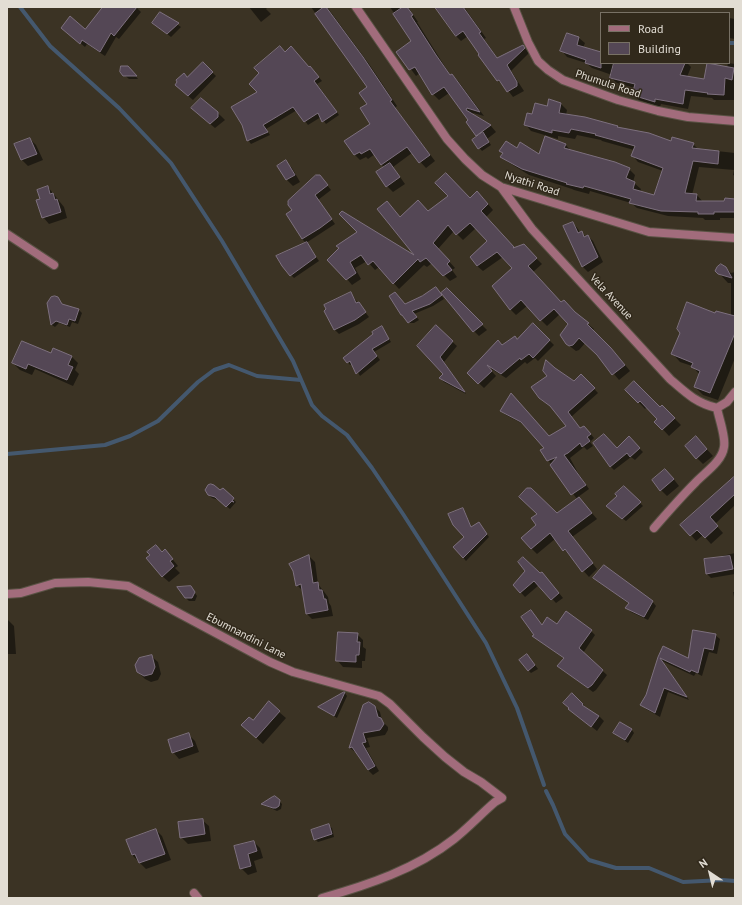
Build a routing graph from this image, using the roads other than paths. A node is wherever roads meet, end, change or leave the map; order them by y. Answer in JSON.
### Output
{"nodes":[{"id":1,"x":356,"y":7,"type":"edge"},
{"id":2,"x":514,"y":7,"type":"edge"},
{"id":3,"x":735,"y":121,"type":"edge"},
{"id":4,"x":501,"y":187,"type":"junction"},
{"id":5,"x":7,"y":234,"type":"edge"},
{"id":6,"x":735,"y":238,"type":"edge"},
{"id":7,"x":54,"y":265,"type":"dead end"},
{"id":8,"x":735,"y":392,"type":"edge"},
{"id":9,"x":717,"y":408,"type":"junction"},
{"id":10,"x":654,"y":528,"type":"dead end"},
{"id":11,"x":7,"y":594,"type":"edge"},
{"id":12,"x":322,"y":898,"type":"edge"}],
"edges":[{"from":1,"to":4,"type":"street","name":"Nyathi Road"},
{"from":2,"to":3,"type":"street","name":"Phumula Road"},
{"from":4,"to":6,"type":"street","name":"Nyathi Road"},
{"from":4,"to":9,"type":"street","name":"Vela Avenue"},
{"from":5,"to":7,"type":"street"},
{"from":8,"to":9,"type":"street"},
{"from":9,"to":10,"type":"street"},
{"from":11,"to":12,"type":"street","name":"Ebumnandini Lane"}]}
